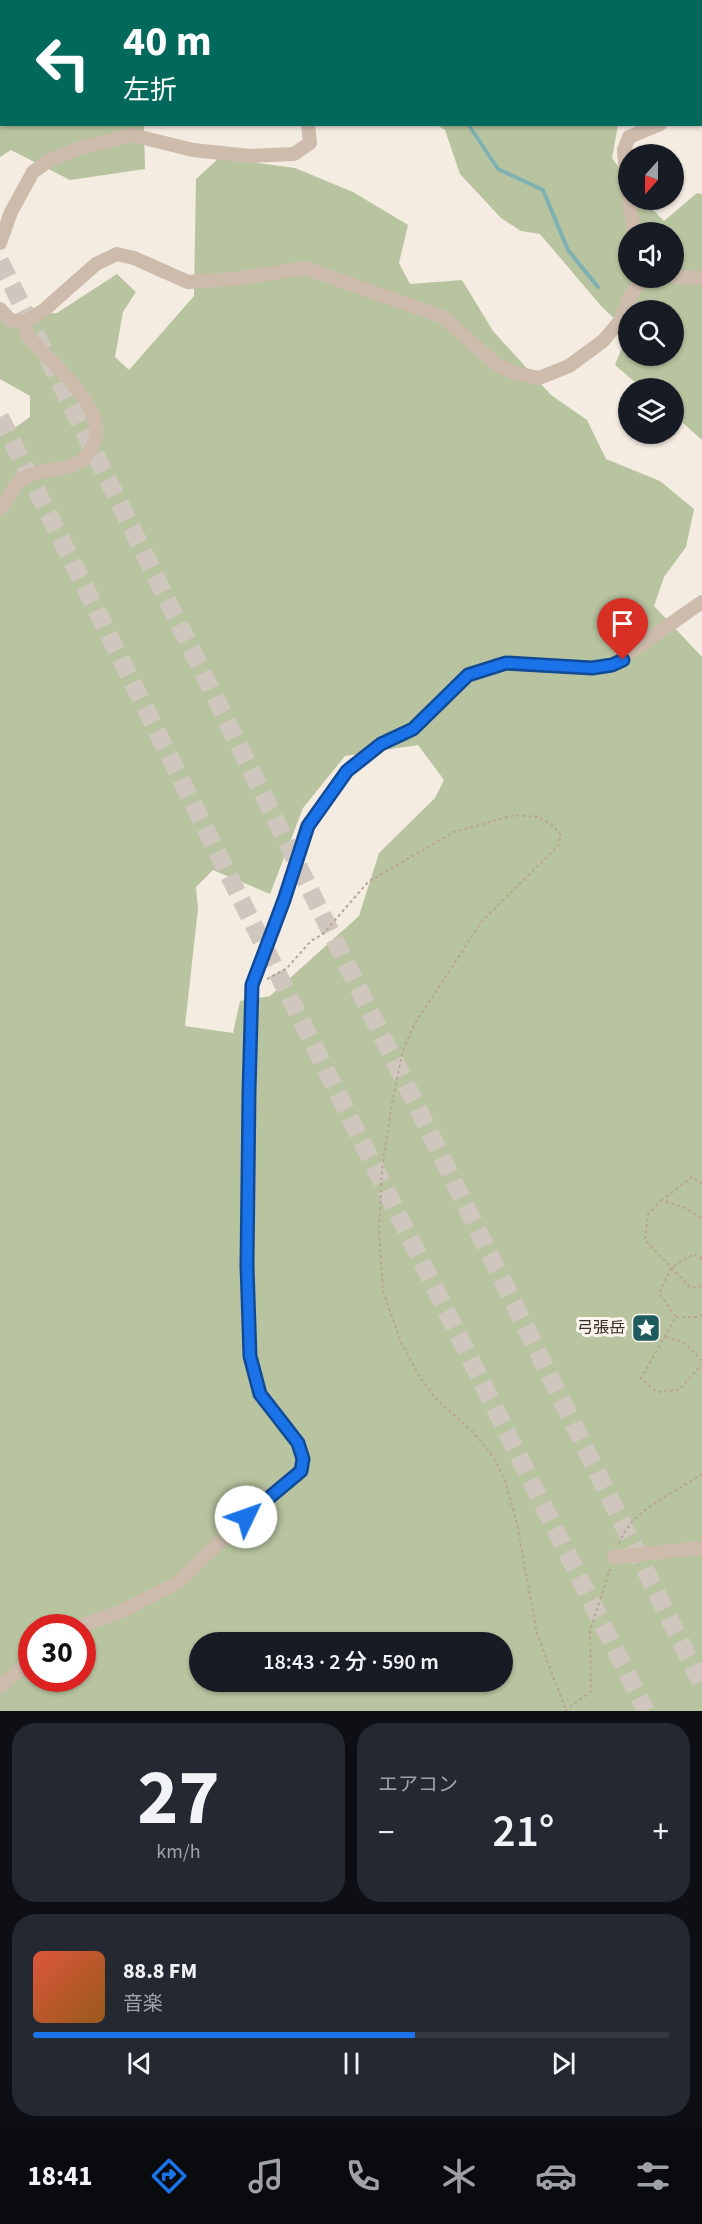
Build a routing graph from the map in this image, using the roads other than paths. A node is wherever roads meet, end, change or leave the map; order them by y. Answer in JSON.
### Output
{"nodes":[{"id":1,"x":308,"y":126,"type":"edge"},
{"id":2,"x":655,"y":126,"type":"edge"},
{"id":3,"x":626,"y":144,"type":"edge"},
{"id":4,"x":0,"y":243,"type":"edge"},
{"id":5,"x":684,"y":277,"type":"edge"},
{"id":6,"x":702,"y":278,"type":"edge"},
{"id":7,"x":636,"y":288,"type":"edge"},
{"id":8,"x":0,"y":309,"type":"edge"},
{"id":9,"x":25,"y":322,"type":"junction"},
{"id":10,"x":0,"y":508,"type":"edge"},
{"id":11,"x":702,"y":602,"type":"edge"},
{"id":12,"x":702,"y":1548,"type":"edge"},
{"id":13,"x":614,"y":1557,"type":"road end"},
{"id":14,"x":96,"y":1621,"type":"edge"},
{"id":15,"x":18,"y":1671,"type":"edge"},
{"id":16,"x":0,"y":1686,"type":"edge"}],
"edges":[{"from":1,"to":4,"type":"street"},
{"from":2,"to":3,"type":"street"},
{"from":5,"to":6,"type":"street"},
{"from":7,"to":9,"type":"street"},
{"from":8,"to":9,"type":"street"},
{"from":9,"to":10,"type":"street"},
{"from":11,"to":14,"type":"street"},
{"from":12,"to":13,"type":"street"},
{"from":15,"to":16,"type":"street"}]}
